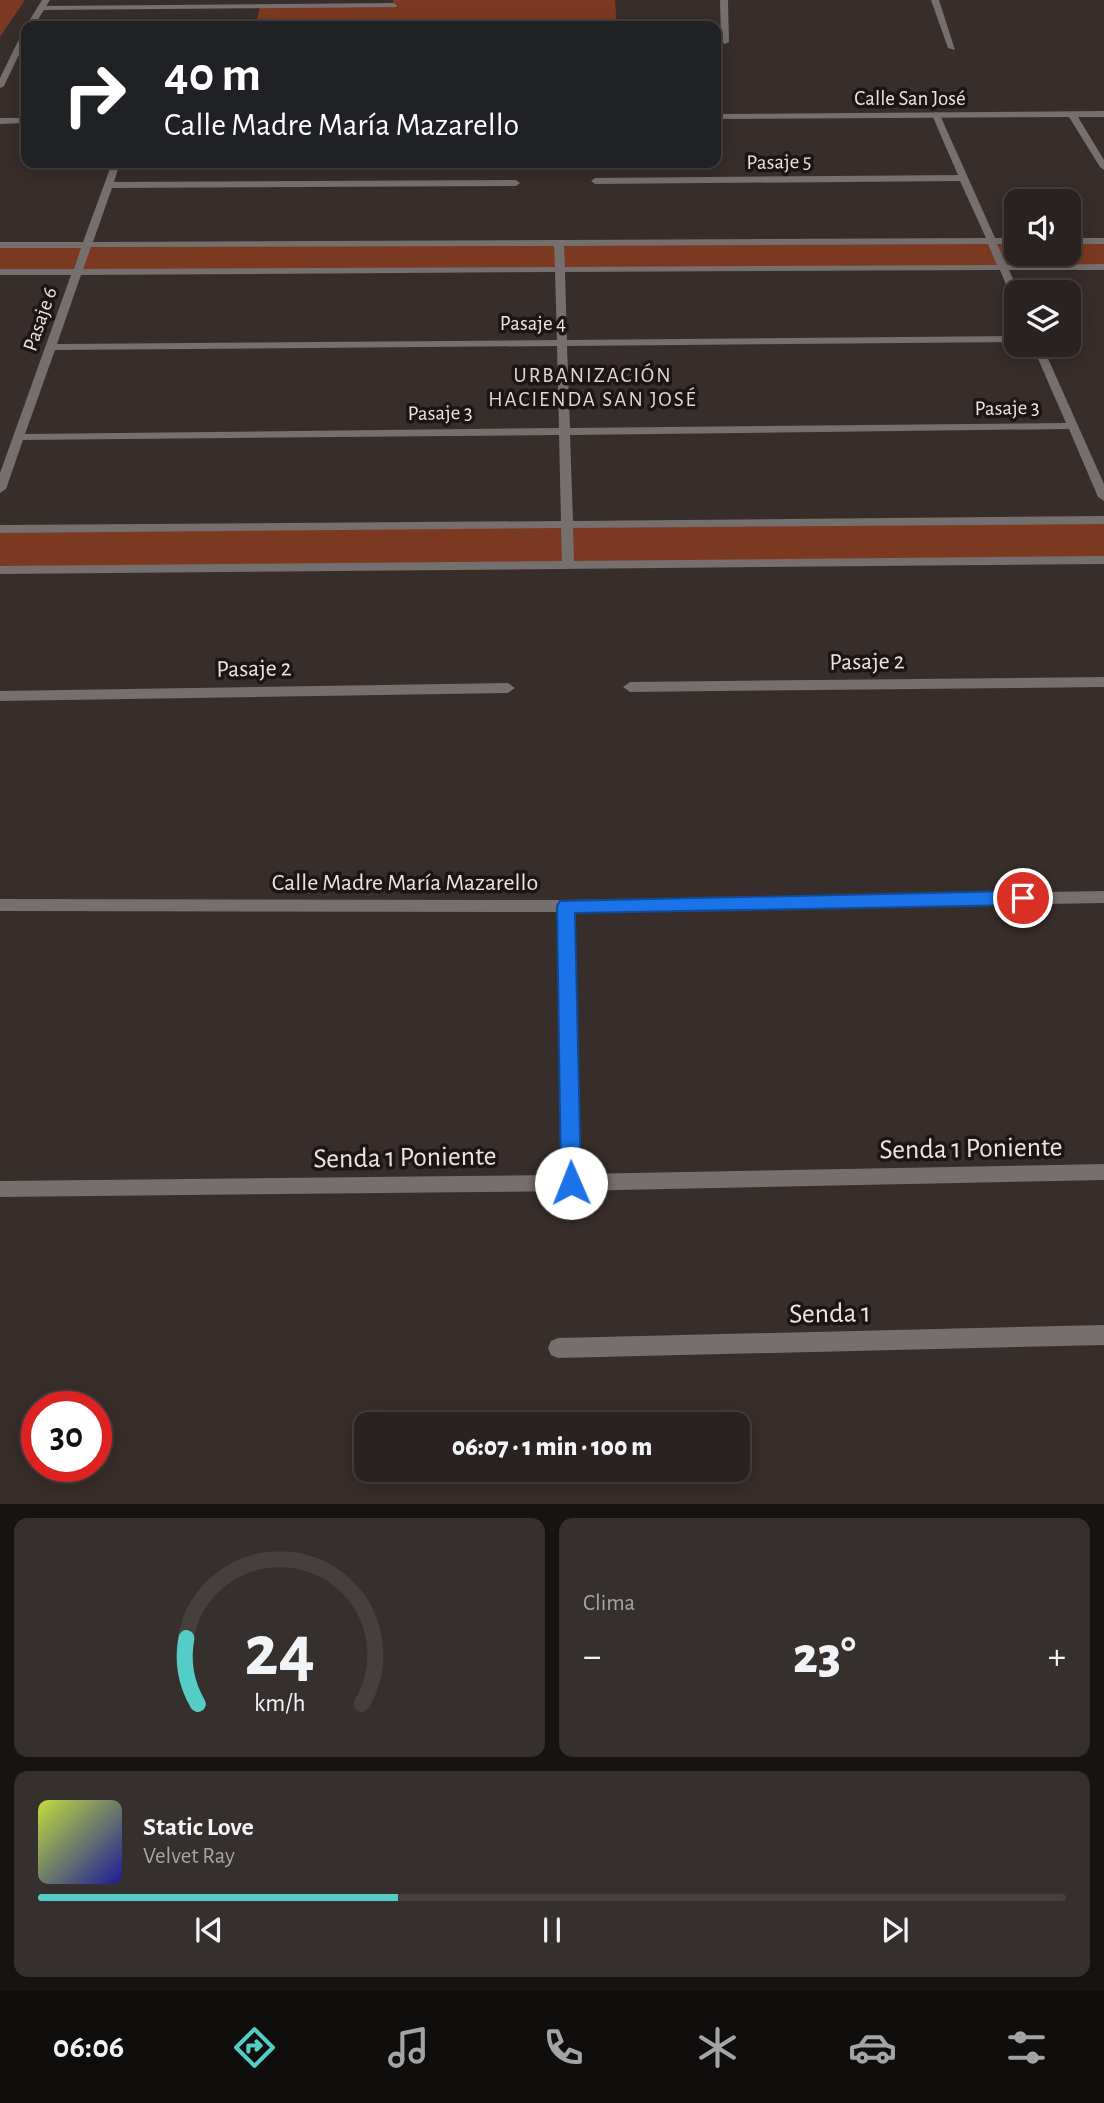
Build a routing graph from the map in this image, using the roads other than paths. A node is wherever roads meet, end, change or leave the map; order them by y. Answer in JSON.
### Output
{"nodes":[{"id":1,"x":46,"y":0,"type":"edge"},
{"id":2,"x":724,"y":0,"type":"edge"},
{"id":3,"x":935,"y":0,"type":"edge"},
{"id":4,"x":393,"y":5,"type":"dead end"},
{"id":5,"x":41,"y":8,"type":"junction"},
{"id":6,"x":33,"y":21,"type":"edge"},
{"id":7,"x":726,"y":42,"type":"dead end"},
{"id":8,"x":21,"y":43,"type":"edge"},
{"id":9,"x":952,"y":48,"type":"dead end"},
{"id":10,"x":0,"y":86,"type":"edge"},
{"id":11,"x":1072,"y":114,"type":"junction"},
{"id":12,"x":1104,"y":114,"type":"edge"},
{"id":13,"x":936,"y":115,"type":"junction"},
{"id":14,"x":721,"y":117,"type":"edge"},
{"id":15,"x":0,"y":121,"type":"edge"},
{"id":16,"x":21,"y":121,"type":"edge"},
{"id":17,"x":1104,"y":167,"type":"edge"},
{"id":18,"x":114,"y":168,"type":"edge"},
{"id":19,"x":964,"y":178,"type":"junction"},
{"id":20,"x":595,"y":181,"type":"dead end"},
{"id":21,"x":516,"y":183,"type":"dead end"},
{"id":22,"x":108,"y":186,"type":"junction"},
{"id":23,"x":991,"y":241,"type":"junction"},
{"id":24,"x":1004,"y":241,"type":"edge"},
{"id":25,"x":1081,"y":241,"type":"edge"},
{"id":26,"x":1104,"y":241,"type":"edge"},
{"id":27,"x":559,"y":242,"type":"junction"},
{"id":28,"x":0,"y":245,"type":"edge"},
{"id":29,"x":87,"y":245,"type":"junction"},
{"id":30,"x":1104,"y":267,"type":"edge"},
{"id":31,"x":1003,"y":268,"type":"junction"},
{"id":32,"x":560,"y":270,"type":"junction"},
{"id":33,"x":0,"y":272,"type":"edge"},
{"id":34,"x":77,"y":272,"type":"junction"},
{"id":35,"x":1008,"y":280,"type":"edge"},
{"id":36,"x":1004,"y":339,"type":"edge"},
{"id":37,"x":562,"y":342,"type":"junction"},
{"id":38,"x":51,"y":347,"type":"junction"},
{"id":39,"x":1042,"y":357,"type":"edge"},
{"id":40,"x":1073,"y":426,"type":"junction"},
{"id":41,"x":564,"y":431,"type":"junction"},
{"id":42,"x":18,"y":437,"type":"junction"},
{"id":43,"x":0,"y":489,"type":"edge"},
{"id":44,"x":1104,"y":497,"type":"edge"},
{"id":45,"x":1104,"y":520,"type":"edge"},
{"id":46,"x":567,"y":524,"type":"junction"},
{"id":47,"x":0,"y":528,"type":"edge"},
{"id":48,"x":1104,"y":560,"type":"edge"},
{"id":49,"x":568,"y":565,"type":"junction"},
{"id":50,"x":0,"y":570,"type":"edge"},
{"id":51,"x":1104,"y":682,"type":"edge"},
{"id":52,"x":630,"y":687,"type":"dead end"},
{"id":53,"x":508,"y":688,"type":"dead end"},
{"id":54,"x":0,"y":696,"type":"edge"},
{"id":55,"x":1104,"y":897,"type":"edge"},
{"id":56,"x":0,"y":905,"type":"edge"},
{"id":57,"x":566,"y":906,"type":"junction"},
{"id":58,"x":1104,"y":1172,"type":"edge"},
{"id":59,"x":571,"y":1183,"type":"junction"},
{"id":60,"x":0,"y":1189,"type":"edge"},
{"id":61,"x":1104,"y":1335,"type":"edge"},
{"id":62,"x":558,"y":1348,"type":"dead end"}],
"edges":[{"from":1,"to":5,"type":"street"},
{"from":2,"to":7,"type":"street"},
{"from":3,"to":9,"type":"street"},
{"from":4,"to":5,"type":"street"},
{"from":5,"to":6,"type":"street"},
{"from":8,"to":10,"type":"street"},
{"from":11,"to":12,"type":"street","name":"Calle San José"},
{"from":11,"to":13,"type":"street","name":"Calle San José"},
{"from":11,"to":17,"type":"street"},
{"from":13,"to":14,"type":"street","name":"Calle San José"},
{"from":13,"to":19,"type":"street"},
{"from":15,"to":16,"type":"street"},
{"from":18,"to":22,"type":"street","name":"Pasaje 6"},
{"from":19,"to":20,"type":"street","name":"Pasaje 5"},
{"from":19,"to":23,"type":"street"},
{"from":21,"to":22,"type":"street"},
{"from":22,"to":29,"type":"street","name":"Pasaje 6"},
{"from":23,"to":24,"type":"street"},
{"from":23,"to":27,"type":"street"},
{"from":23,"to":31,"type":"street"},
{"from":25,"to":26,"type":"street"},
{"from":27,"to":29,"type":"street"},
{"from":27,"to":32,"type":"street"},
{"from":28,"to":29,"type":"street"},
{"from":29,"to":34,"type":"street","name":"Pasaje 6"},
{"from":30,"to":31,"type":"street"},
{"from":31,"to":32,"type":"street"},
{"from":31,"to":35,"type":"street"},
{"from":32,"to":34,"type":"street"},
{"from":32,"to":37,"type":"street"},
{"from":33,"to":34,"type":"street"},
{"from":34,"to":38,"type":"street","name":"Pasaje 6"},
{"from":36,"to":37,"type":"street","name":"Pasaje 4"},
{"from":37,"to":38,"type":"street","name":"Pasaje 4"},
{"from":37,"to":41,"type":"street"},
{"from":38,"to":42,"type":"street","name":"Pasaje 6"},
{"from":39,"to":40,"type":"street"},
{"from":40,"to":41,"type":"street","name":"Pasaje 3"},
{"from":40,"to":44,"type":"street"},
{"from":41,"to":42,"type":"street","name":"Pasaje 3"},
{"from":41,"to":46,"type":"street"},
{"from":42,"to":43,"type":"street","name":"Pasaje 6"},
{"from":45,"to":46,"type":"street"},
{"from":46,"to":47,"type":"street"},
{"from":46,"to":49,"type":"street"},
{"from":48,"to":49,"type":"street"},
{"from":49,"to":50,"type":"street"},
{"from":51,"to":52,"type":"street","name":"Pasaje 2"},
{"from":53,"to":54,"type":"street","name":"Pasaje 2"},
{"from":55,"to":57,"type":"street","name":"Calle Madre María Mazarello"},
{"from":56,"to":57,"type":"street","name":"Calle Madre María Mazarello"},
{"from":57,"to":59,"type":"street"},
{"from":58,"to":59,"type":"street","name":"Senda 1 Poniente"},
{"from":59,"to":60,"type":"street","name":"Senda 1 Poniente"},
{"from":61,"to":62,"type":"street","name":"Senda 1"}]}
